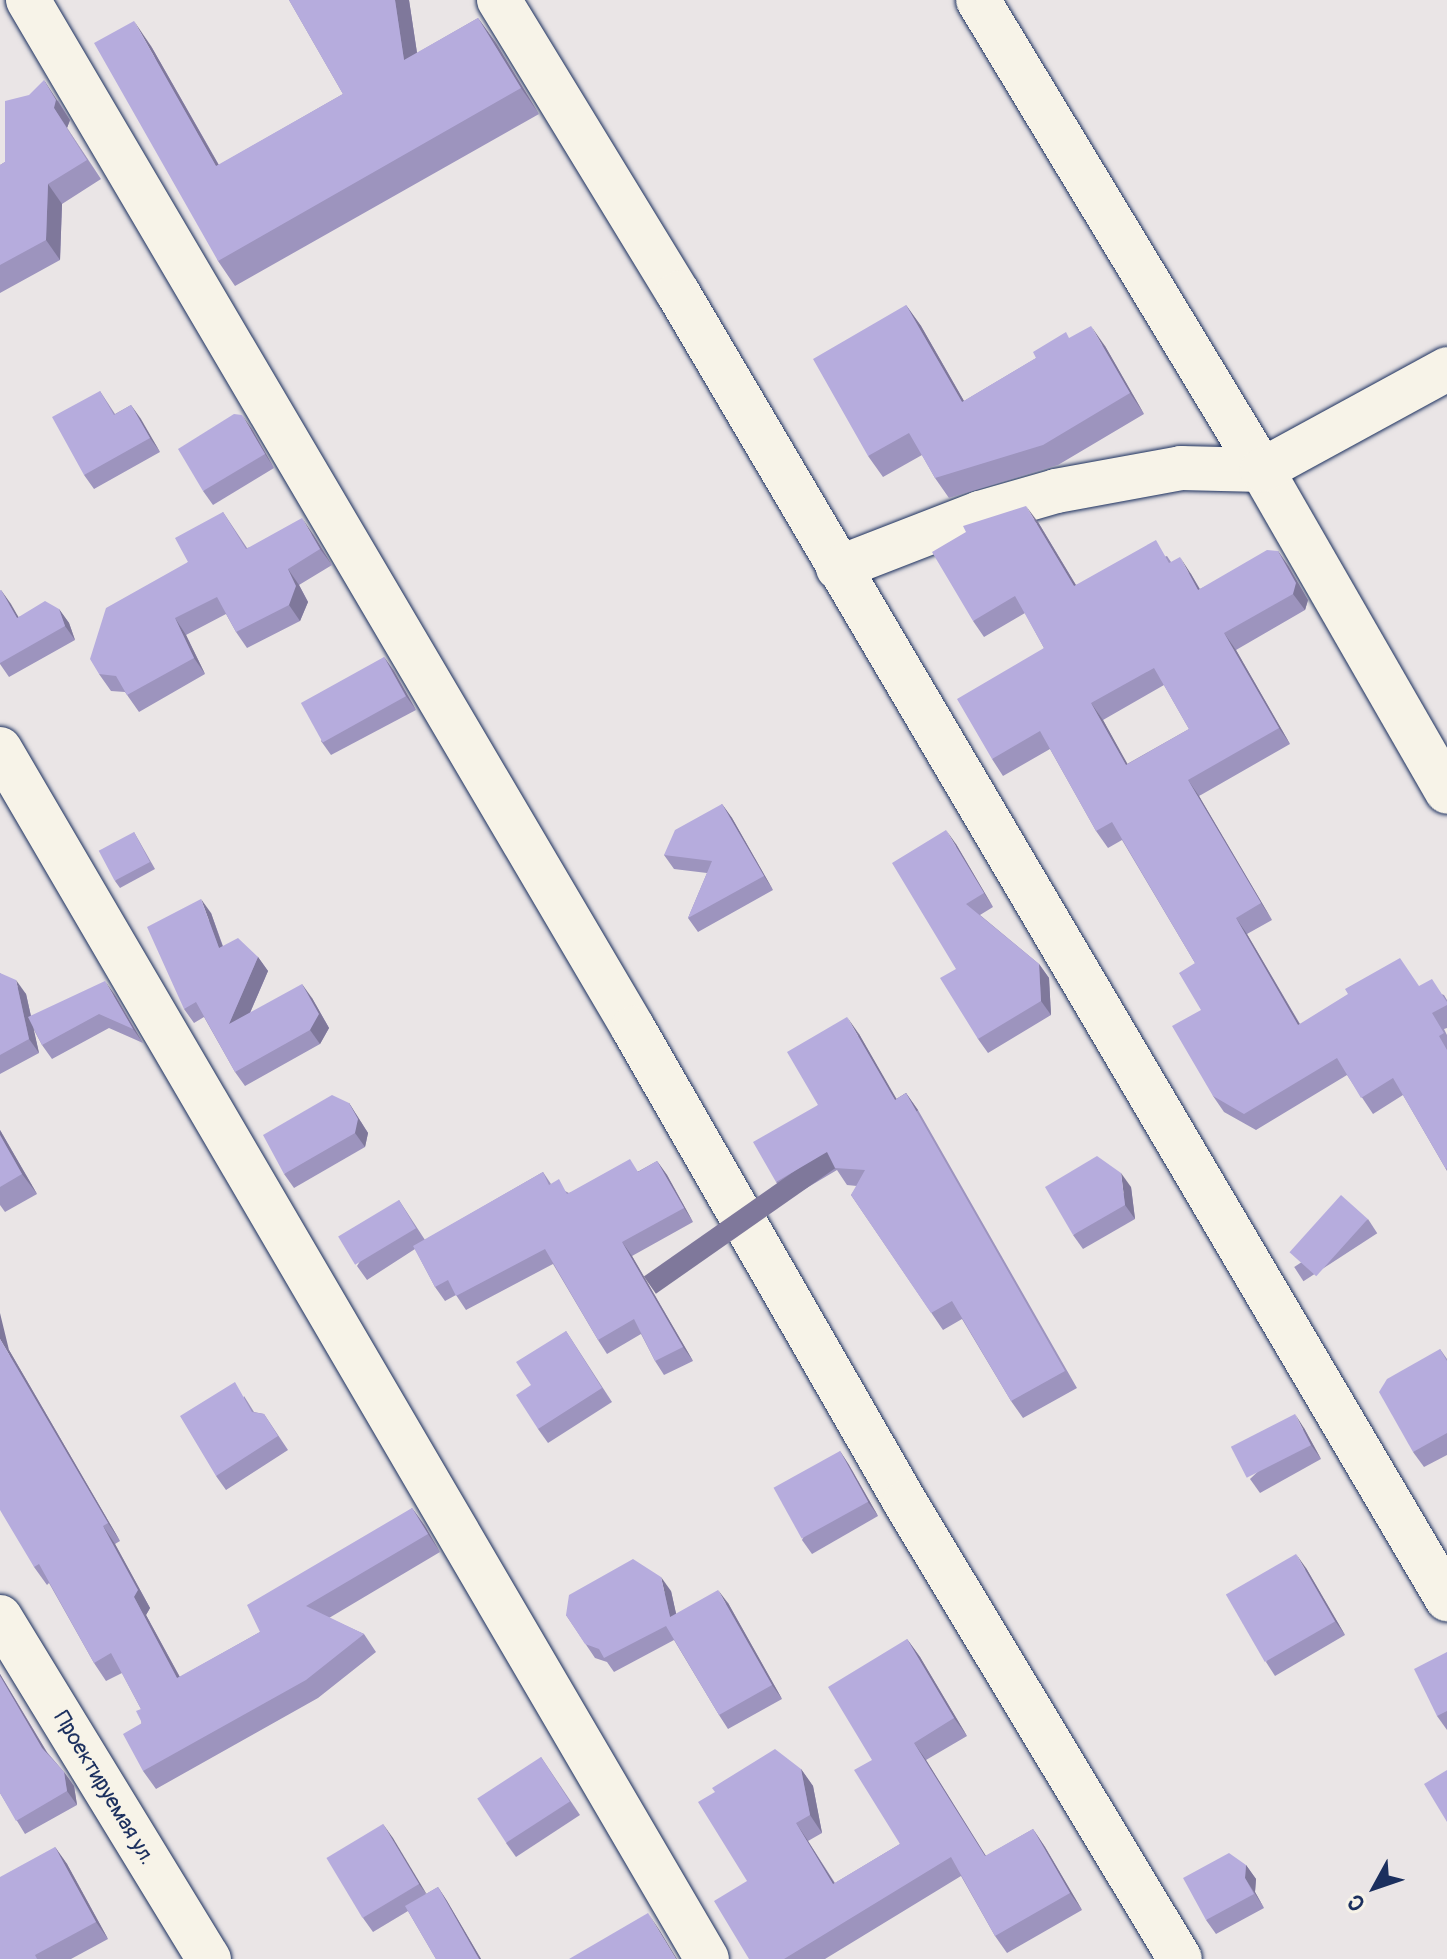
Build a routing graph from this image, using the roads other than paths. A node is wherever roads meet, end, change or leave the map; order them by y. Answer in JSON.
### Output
{"nodes":[{"id":1,"x":28,"y":0,"type":"edge"},
{"id":2,"x":499,"y":0,"type":"edge"},
{"id":3,"x":978,"y":0,"type":"edge"},
{"id":4,"x":1447,"y":369,"type":"edge"},
{"id":5,"x":1262,"y":470,"type":"junction"},
{"id":6,"x":838,"y":568,"type":"junction"},
{"id":7,"x":0,"y":749,"type":"edge"},
{"id":8,"x":1447,"y":792,"type":"edge"},
{"id":9,"x":1447,"y":1599,"type":"edge"},
{"id":10,"x":0,"y":1617,"type":"edge"},
{"id":11,"x":209,"y":1959,"type":"edge"},
{"id":12,"x":707,"y":1959,"type":"edge"},
{"id":13,"x":1180,"y":1959,"type":"edge"}],
"edges":[{"from":1,"to":13,"type":"street"},
{"from":2,"to":6,"type":"street"},
{"from":3,"to":5,"type":"street"},
{"from":4,"to":5,"type":"street"},
{"from":5,"to":6,"type":"street"},
{"from":5,"to":8,"type":"street"},
{"from":6,"to":9,"type":"street"},
{"from":7,"to":12,"type":"street"},
{"from":10,"to":11,"type":"street","name":"Проектируемая ул."}]}
